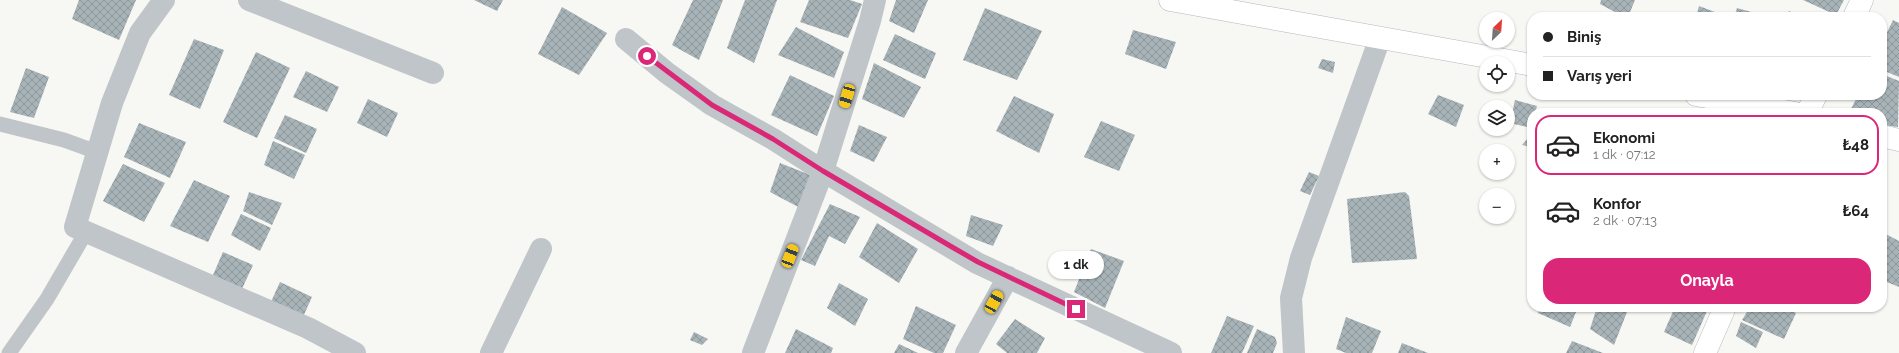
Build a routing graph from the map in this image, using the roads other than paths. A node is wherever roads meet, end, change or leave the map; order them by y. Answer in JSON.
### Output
{"nodes":[{"id":1,"x":164,"y":0,"type":"edge"},
{"id":2,"x":248,"y":0,"type":"edge"},
{"id":3,"x":875,"y":0,"type":"edge"},
{"id":4,"x":1170,"y":0,"type":"edge"},
{"id":5,"x":1862,"y":0,"type":"edge"},
{"id":6,"x":1200,"y":3,"type":"edge"},
{"id":7,"x":1856,"y":12,"type":"edge"},
{"id":8,"x":1380,"y":38,"type":"junction"},
{"id":9,"x":626,"y":39,"type":"dead end"},
{"id":10,"x":1527,"y":64,"type":"edge"},
{"id":11,"x":433,"y":73,"type":"dead end"},
{"id":12,"x":1724,"y":100,"type":"edge"},
{"id":13,"x":1768,"y":108,"type":"edge"},
{"id":14,"x":0,"y":124,"type":"edge"},
{"id":15,"x":1887,"y":137,"type":"edge"},
{"id":16,"x":1899,"y":140,"type":"edge"},
{"id":17,"x":98,"y":152,"type":"junction"},
{"id":18,"x":823,"y":171,"type":"junction"},
{"id":19,"x":86,"y":232,"type":"junction"},
{"id":20,"x":541,"y":249,"type":"dead end"},
{"id":21,"x":1008,"y":277,"type":"junction"},
{"id":22,"x":1723,"y":312,"type":"edge"},
{"id":23,"x":9,"y":353,"type":"edge"},
{"id":24,"x":355,"y":353,"type":"edge"},
{"id":25,"x":491,"y":353,"type":"edge"},
{"id":26,"x":753,"y":353,"type":"edge"},
{"id":27,"x":966,"y":353,"type":"edge"},
{"id":28,"x":1172,"y":353,"type":"edge"},
{"id":29,"x":1294,"y":353,"type":"edge"},
{"id":30,"x":1705,"y":353,"type":"edge"}],
"edges":[{"from":1,"to":17,"type":"street"},
{"from":2,"to":11,"type":"street"},
{"from":3,"to":18,"type":"street"},
{"from":4,"to":6,"type":"main road"},
{"from":5,"to":7,"type":"main road"},
{"from":6,"to":8,"type":"main road"},
{"from":8,"to":10,"type":"main road"},
{"from":8,"to":29,"type":"street"},
{"from":9,"to":18,"type":"street"},
{"from":12,"to":13,"type":"main road"},
{"from":14,"to":17,"type":"lane"},
{"from":15,"to":16,"type":"main road"},
{"from":17,"to":19,"type":"street"},
{"from":18,"to":21,"type":"street"},
{"from":18,"to":26,"type":"street"},
{"from":19,"to":23,"type":"lane"},
{"from":19,"to":24,"type":"street"},
{"from":20,"to":25,"type":"street"},
{"from":21,"to":27,"type":"street"},
{"from":21,"to":28,"type":"street"},
{"from":22,"to":30,"type":"main road"}]}
